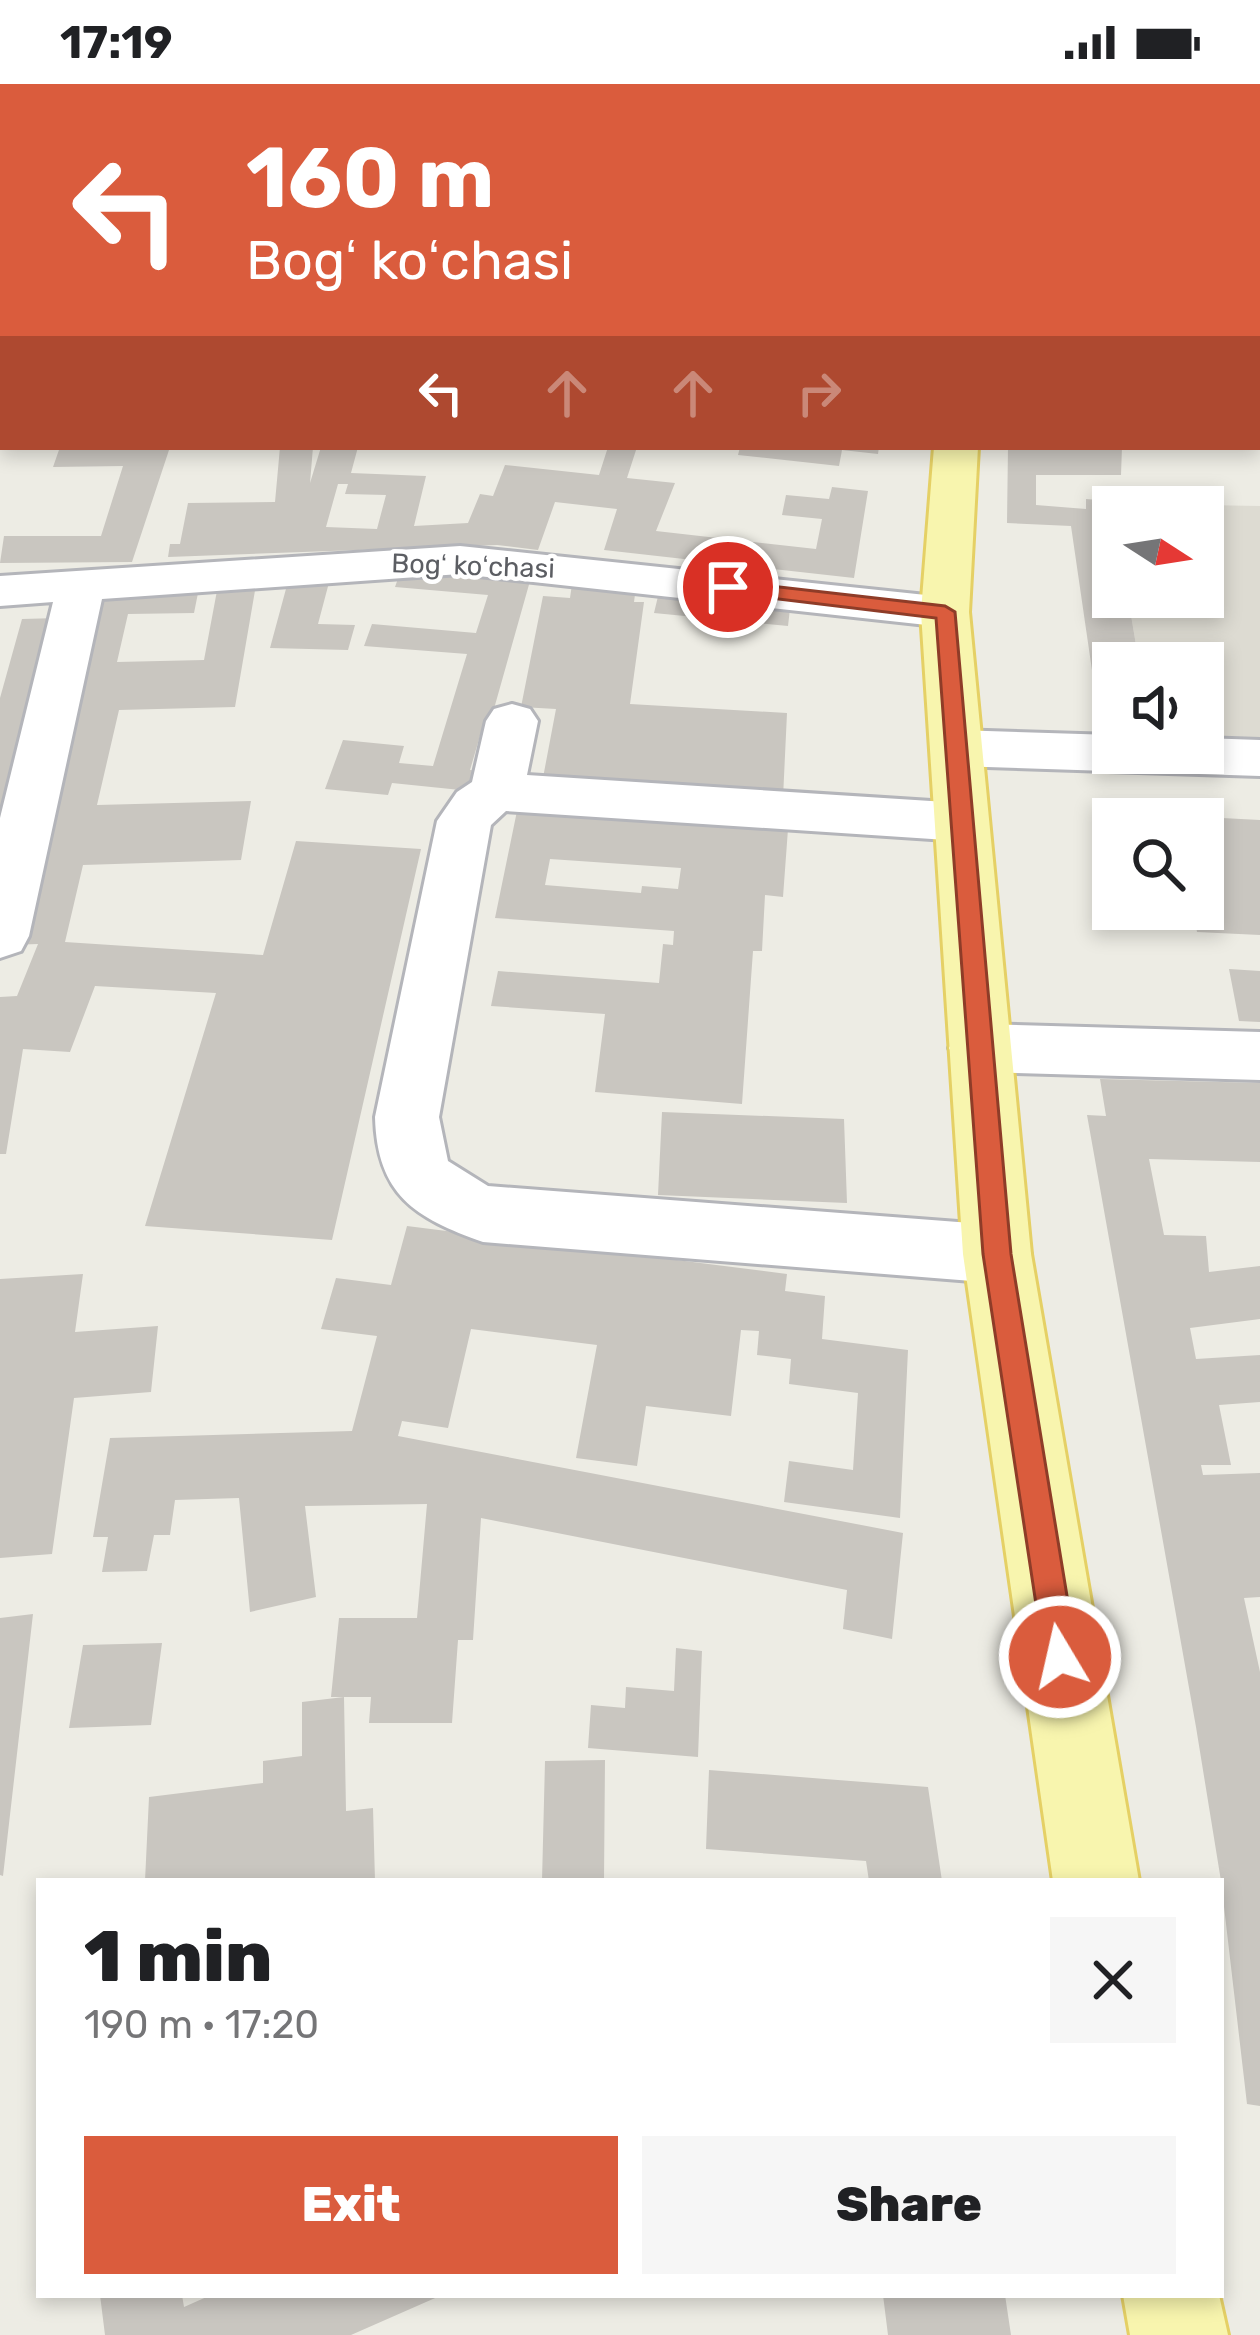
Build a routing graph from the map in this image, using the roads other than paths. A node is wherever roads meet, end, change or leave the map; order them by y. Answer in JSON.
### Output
{"nodes":[{"id":1,"x":956,"y":450,"type":"edge"},
{"id":2,"x":82,"y":582,"type":"junction"},
{"id":3,"x":0,"y":590,"type":"edge"},
{"id":4,"x":945,"y":612,"type":"junction"},
{"id":5,"x":512,"y":721,"type":"dead end"},
{"id":6,"x":956,"y":748,"type":"junction"},
{"id":7,"x":1260,"y":758,"type":"edge"},
{"id":8,"x":496,"y":792,"type":"junction"},
{"id":9,"x":962,"y":822,"type":"junction"},
{"id":10,"x":0,"y":936,"type":"edge"},
{"id":11,"x":980,"y":1048,"type":"junction"},
{"id":12,"x":1260,"y":1057,"type":"edge"},
{"id":13,"x":997,"y":1254,"type":"junction"},
{"id":14,"x":1096,"y":1878,"type":"edge"},
{"id":15,"x":1172,"y":2298,"type":"edge"},
{"id":16,"x":1179,"y":2335,"type":"edge"}],
"edges":[{"from":1,"to":4,"type":"main road"},
{"from":2,"to":3,"type":"street","name":"Bogʻ koʻchasi"},
{"from":2,"to":4,"type":"street","name":"Bogʻ koʻchasi"},
{"from":2,"to":10,"type":"street"},
{"from":4,"to":6,"type":"main road"},
{"from":5,"to":8,"type":"street"},
{"from":6,"to":7,"type":"street"},
{"from":6,"to":9,"type":"main road"},
{"from":8,"to":9,"type":"street"},
{"from":8,"to":13,"type":"street"},
{"from":9,"to":11,"type":"main road"},
{"from":11,"to":12,"type":"street"},
{"from":11,"to":13,"type":"main road"},
{"from":13,"to":14,"type":"main road"},
{"from":15,"to":16,"type":"main road"}]}
